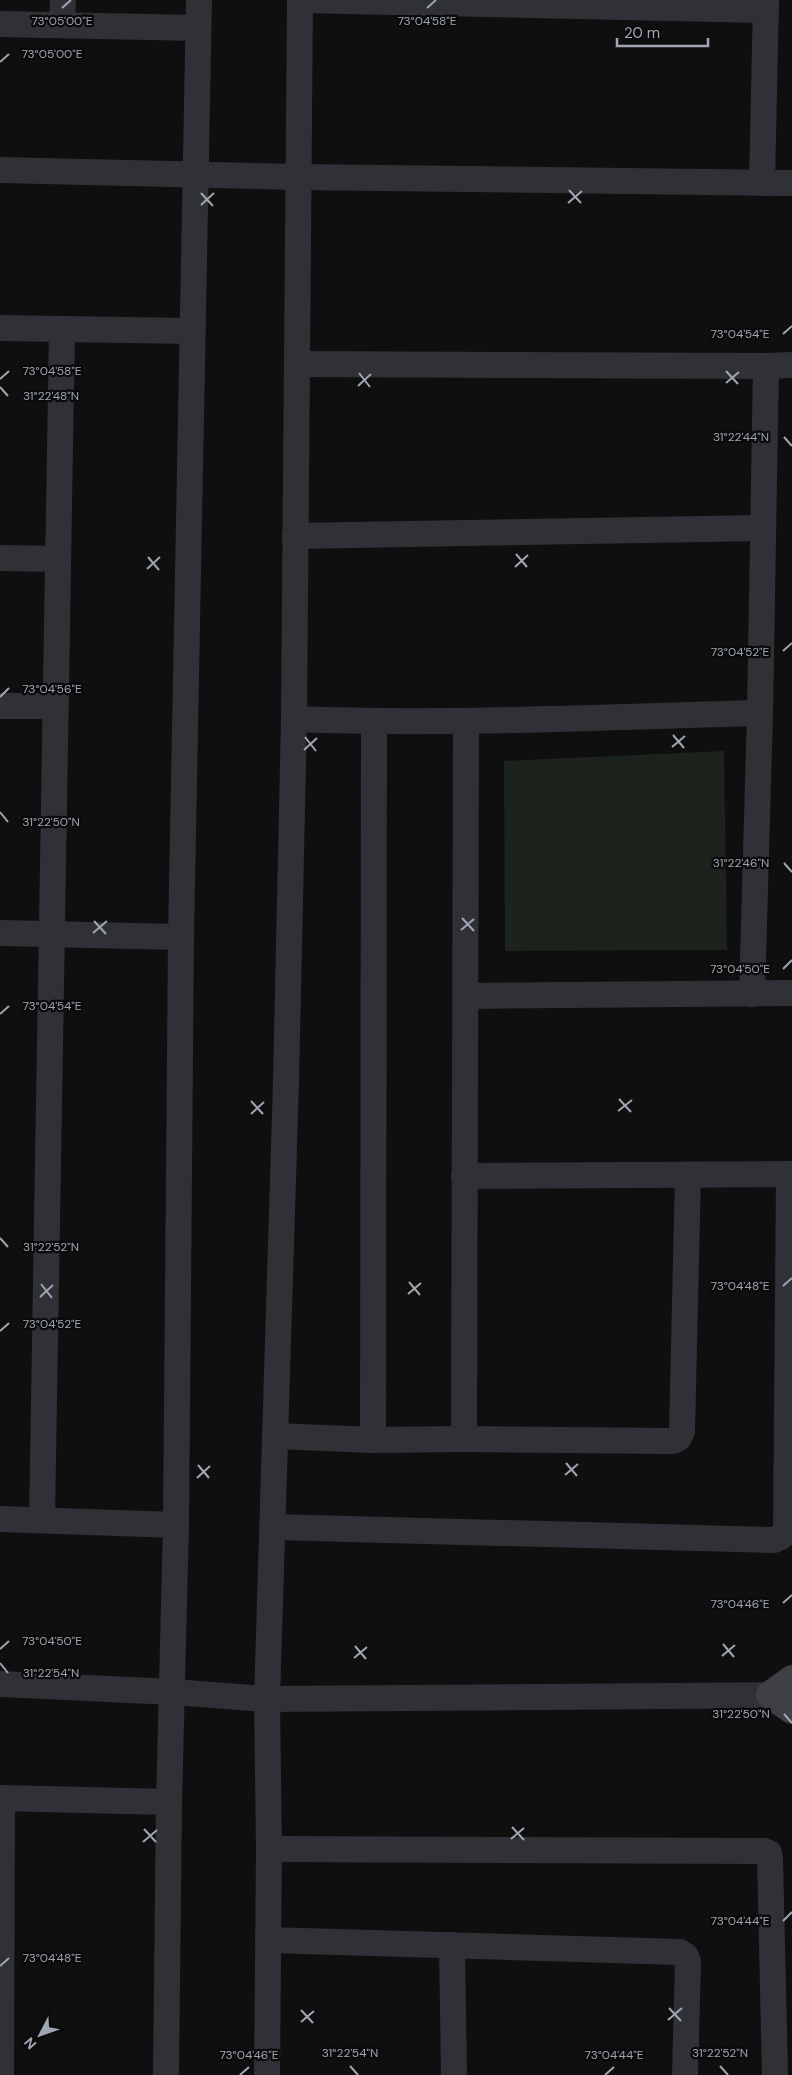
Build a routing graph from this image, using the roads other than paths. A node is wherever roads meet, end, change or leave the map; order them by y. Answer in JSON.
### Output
{"nodes":[{"id":1,"x":199,"y":0,"type":"edge"},
{"id":2,"x":300,"y":0,"type":"edge"},
{"id":3,"x":488,"y":2,"type":"edge"},
{"id":4,"x":766,"y":5,"type":"edge"},
{"id":5,"x":62,"y":13,"type":"edge"},
{"id":6,"x":0,"y":24,"type":"edge"},
{"id":7,"x":198,"y":28,"type":"junction"},
{"id":8,"x":0,"y":170,"type":"edge"},
{"id":9,"x":195,"y":174,"type":"junction"},
{"id":10,"x":298,"y":177,"type":"junction"},
{"id":11,"x":762,"y":183,"type":"junction"},
{"id":12,"x":792,"y":183,"type":"edge"},
{"id":13,"x":0,"y":328,"type":"edge"},
{"id":14,"x":62,"y":329,"type":"junction"},
{"id":15,"x":192,"y":331,"type":"junction"},
{"id":16,"x":297,"y":364,"type":"junction"},
{"id":17,"x":766,"y":366,"type":"junction"},
{"id":18,"x":792,"y":366,"type":"edge"},
{"id":19,"x":763,"y":528,"type":"junction"},
{"id":20,"x":295,"y":536,"type":"junction"},
{"id":21,"x":0,"y":558,"type":"edge"},
{"id":22,"x":58,"y":559,"type":"junction"},
{"id":23,"x":0,"y":706,"type":"edge"},
{"id":24,"x":55,"y":706,"type":"junction"},
{"id":25,"x":760,"y":713,"type":"junction"},
{"id":26,"x":294,"y":719,"type":"junction"},
{"id":27,"x":466,"y":721,"type":"junction"},
{"id":28,"x":374,"y":722,"type":"junction"},
{"id":29,"x":0,"y":933,"type":"edge"},
{"id":30,"x":51,"y":934,"type":"junction"},
{"id":31,"x":181,"y":937,"type":"junction"},
{"id":32,"x":792,"y":993,"type":"edge"},
{"id":33,"x":752,"y":994,"type":"junction"},
{"id":34,"x":466,"y":996,"type":"junction"},
{"id":35,"x":790,"y":1174,"type":"edge"},
{"id":36,"x":688,"y":1175,"type":"junction"},
{"id":37,"x":464,"y":1176,"type":"junction"},
{"id":38,"x":275,"y":1436,"type":"junction"},
{"id":39,"x":464,"y":1439,"type":"junction"},
{"id":40,"x":372,"y":1440,"type":"junction"},
{"id":41,"x":0,"y":1519,"type":"edge"},
{"id":42,"x":42,"y":1520,"type":"junction"},
{"id":43,"x":176,"y":1525,"type":"junction"},
{"id":44,"x":274,"y":1527,"type":"junction"},
{"id":45,"x":792,"y":1679,"type":"edge"},
{"id":46,"x":0,"y":1684,"type":"edge"},
{"id":47,"x":173,"y":1692,"type":"junction"},
{"id":48,"x":267,"y":1699,"type":"junction"},
{"id":49,"x":785,"y":1700,"type":"edge"},
{"id":50,"x":1,"y":1798,"type":"edge"},
{"id":51,"x":170,"y":1802,"type":"junction"},
{"id":52,"x":269,"y":1848,"type":"junction"},
{"id":53,"x":268,"y":1940,"type":"junction"},
{"id":54,"x":452,"y":1945,"type":"junction"},
{"id":55,"x":1,"y":2075,"type":"edge"},
{"id":56,"x":166,"y":2075,"type":"edge"},
{"id":57,"x":267,"y":2075,"type":"edge"},
{"id":58,"x":454,"y":2075,"type":"edge"},
{"id":59,"x":685,"y":2075,"type":"edge"},
{"id":60,"x":775,"y":2075,"type":"edge"}],
"edges":[{"from":1,"to":7,"type":"street"},
{"from":2,"to":3,"type":"street"},
{"from":2,"to":10,"type":"street"},
{"from":3,"to":4,"type":"street"},
{"from":4,"to":11,"type":"street"},
{"from":5,"to":6,"type":"street"},
{"from":5,"to":7,"type":"street"},
{"from":7,"to":9,"type":"street"},
{"from":8,"to":9,"type":"street"},
{"from":9,"to":10,"type":"street"},
{"from":9,"to":15,"type":"street"},
{"from":10,"to":11,"type":"street"},
{"from":10,"to":16,"type":"street"},
{"from":11,"to":12,"type":"street"},
{"from":13,"to":14,"type":"street"},
{"from":14,"to":15,"type":"street"},
{"from":14,"to":22,"type":"street"},
{"from":15,"to":31,"type":"street"},
{"from":16,"to":17,"type":"street"},
{"from":16,"to":20,"type":"street"},
{"from":17,"to":18,"type":"street"},
{"from":17,"to":19,"type":"street"},
{"from":19,"to":20,"type":"street"},
{"from":19,"to":25,"type":"street"},
{"from":20,"to":26,"type":"street"},
{"from":21,"to":22,"type":"street"},
{"from":22,"to":24,"type":"street"},
{"from":23,"to":24,"type":"street"},
{"from":24,"to":30,"type":"street"},
{"from":25,"to":27,"type":"street"},
{"from":25,"to":33,"type":"street"},
{"from":26,"to":28,"type":"street"},
{"from":26,"to":38,"type":"street"},
{"from":27,"to":28,"type":"street"},
{"from":27,"to":34,"type":"street"},
{"from":28,"to":40,"type":"street"},
{"from":29,"to":30,"type":"street"},
{"from":30,"to":31,"type":"street"},
{"from":30,"to":42,"type":"street"},
{"from":31,"to":43,"type":"street"},
{"from":32,"to":33,"type":"street"},
{"from":33,"to":34,"type":"street"},
{"from":34,"to":37,"type":"street"},
{"from":35,"to":36,"type":"street"},
{"from":35,"to":44,"type":"street"},
{"from":36,"to":37,"type":"street"},
{"from":36,"to":39,"type":"street"},
{"from":37,"to":39,"type":"street"},
{"from":38,"to":40,"type":"street"},
{"from":38,"to":44,"type":"street"},
{"from":39,"to":40,"type":"street"},
{"from":41,"to":42,"type":"street"},
{"from":42,"to":43,"type":"street"},
{"from":43,"to":47,"type":"street"},
{"from":44,"to":48,"type":"street"},
{"from":45,"to":49,"type":"main road"},
{"from":46,"to":47,"type":"street"},
{"from":47,"to":48,"type":"street"},
{"from":47,"to":51,"type":"street"},
{"from":48,"to":49,"type":"street"},
{"from":48,"to":52,"type":"street"},
{"from":50,"to":51,"type":"street"},
{"from":50,"to":55,"type":"street"},
{"from":51,"to":56,"type":"street"},
{"from":52,"to":53,"type":"street"},
{"from":52,"to":60,"type":"street"},
{"from":53,"to":54,"type":"street"},
{"from":53,"to":57,"type":"street"},
{"from":54,"to":58,"type":"street"},
{"from":54,"to":59,"type":"street"}]}
